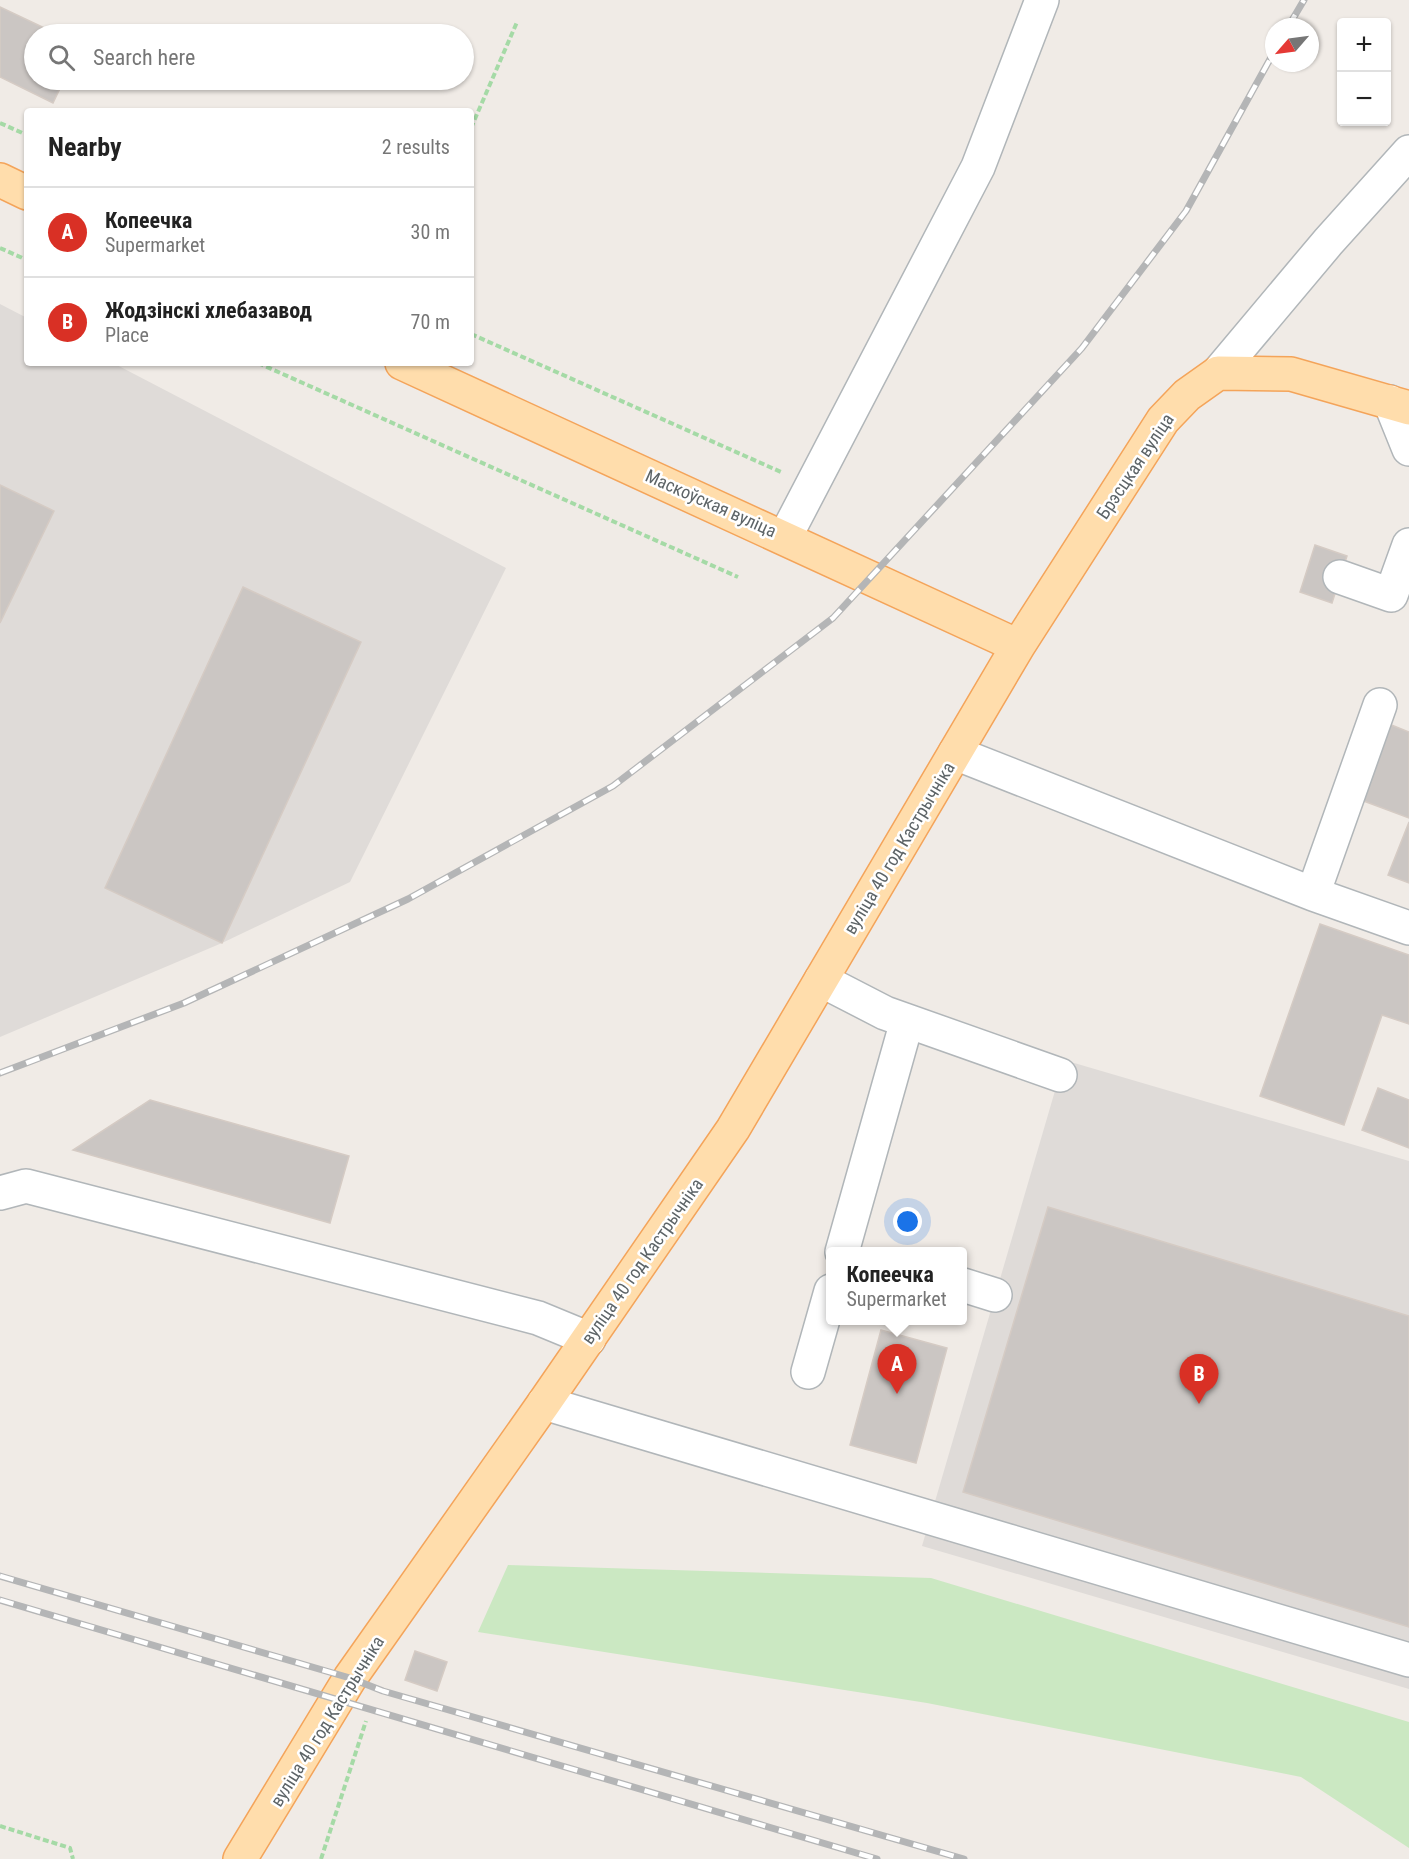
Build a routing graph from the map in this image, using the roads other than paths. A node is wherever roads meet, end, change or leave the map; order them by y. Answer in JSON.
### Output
{"nodes":[{"id":1,"x":1041,"y":0,"type":"edge"},
{"id":2,"x":1409,"y":152,"type":"edge"},
{"id":3,"x":0,"y":180,"type":"edge"},
{"id":4,"x":24,"y":192,"type":"edge"},
{"id":5,"x":409,"y":366,"type":"edge"},
{"id":6,"x":1218,"y":373,"type":"junction"},
{"id":7,"x":1400,"y":405,"type":"edge"},
{"id":8,"x":1409,"y":449,"type":"edge"},
{"id":9,"x":784,"y":537,"type":"junction"},
{"id":10,"x":1409,"y":545,"type":"edge"},
{"id":11,"x":1340,"y":577,"type":"dead end"},
{"id":12,"x":1018,"y":646,"type":"junction"},
{"id":13,"x":1380,"y":705,"type":"dead end"},
{"id":14,"x":955,"y":753,"type":"junction"},
{"id":15,"x":1313,"y":894,"type":"junction"},
{"id":16,"x":1409,"y":928,"type":"edge"},
{"id":17,"x":821,"y":980,"type":"junction"},
{"id":18,"x":907,"y":1021,"type":"junction"},
{"id":19,"x":1059,"y":1075,"type":"dead end"},
{"id":20,"x":0,"y":1193,"type":"edge"},
{"id":21,"x":844,"y":1247,"type":"edge"},
{"id":22,"x":967,"y":1286,"type":"edge"},
{"id":23,"x":995,"y":1294,"type":"dead end"},
{"id":24,"x":826,"y":1309,"type":"edge"},
{"id":25,"x":589,"y":1339,"type":"junction"},
{"id":26,"x":808,"y":1372,"type":"dead end"},
{"id":27,"x":544,"y":1403,"type":"junction"},
{"id":28,"x":1409,"y":1660,"type":"edge"},
{"id":29,"x":240,"y":1859,"type":"edge"}],
"edges":[{"from":1,"to":9,"type":"street"},
{"from":2,"to":6,"type":"street"},
{"from":3,"to":4,"type":"main road"},
{"from":5,"to":9,"type":"main road","name":"Маскоўская вуліца"},
{"from":6,"to":7,"type":"main road"},
{"from":6,"to":12,"type":"main road","name":"Брэсцкая вуліца"},
{"from":7,"to":8,"type":"street"},
{"from":9,"to":12,"type":"main road","name":"Маскоўская вуліца"},
{"from":10,"to":11,"type":"street"},
{"from":12,"to":14,"type":"main road","name":"вуліца 40 год Кастрычніка"},
{"from":13,"to":15,"type":"street"},
{"from":14,"to":15,"type":"street"},
{"from":14,"to":17,"type":"main road","name":"вуліца 40 год Кастрычніка"},
{"from":15,"to":16,"type":"street"},
{"from":17,"to":18,"type":"street"},
{"from":17,"to":25,"type":"main road","name":"вуліца 40 год Кастрычніка"},
{"from":18,"to":19,"type":"street"},
{"from":18,"to":21,"type":"street"},
{"from":20,"to":25,"type":"street"},
{"from":22,"to":23,"type":"street"},
{"from":24,"to":26,"type":"street"},
{"from":25,"to":27,"type":"main road","name":"вуліца 40 год Кастрычніка"},
{"from":27,"to":28,"type":"street"},
{"from":27,"to":29,"type":"main road","name":"вуліца 40 год Кастрычніка"}]}
